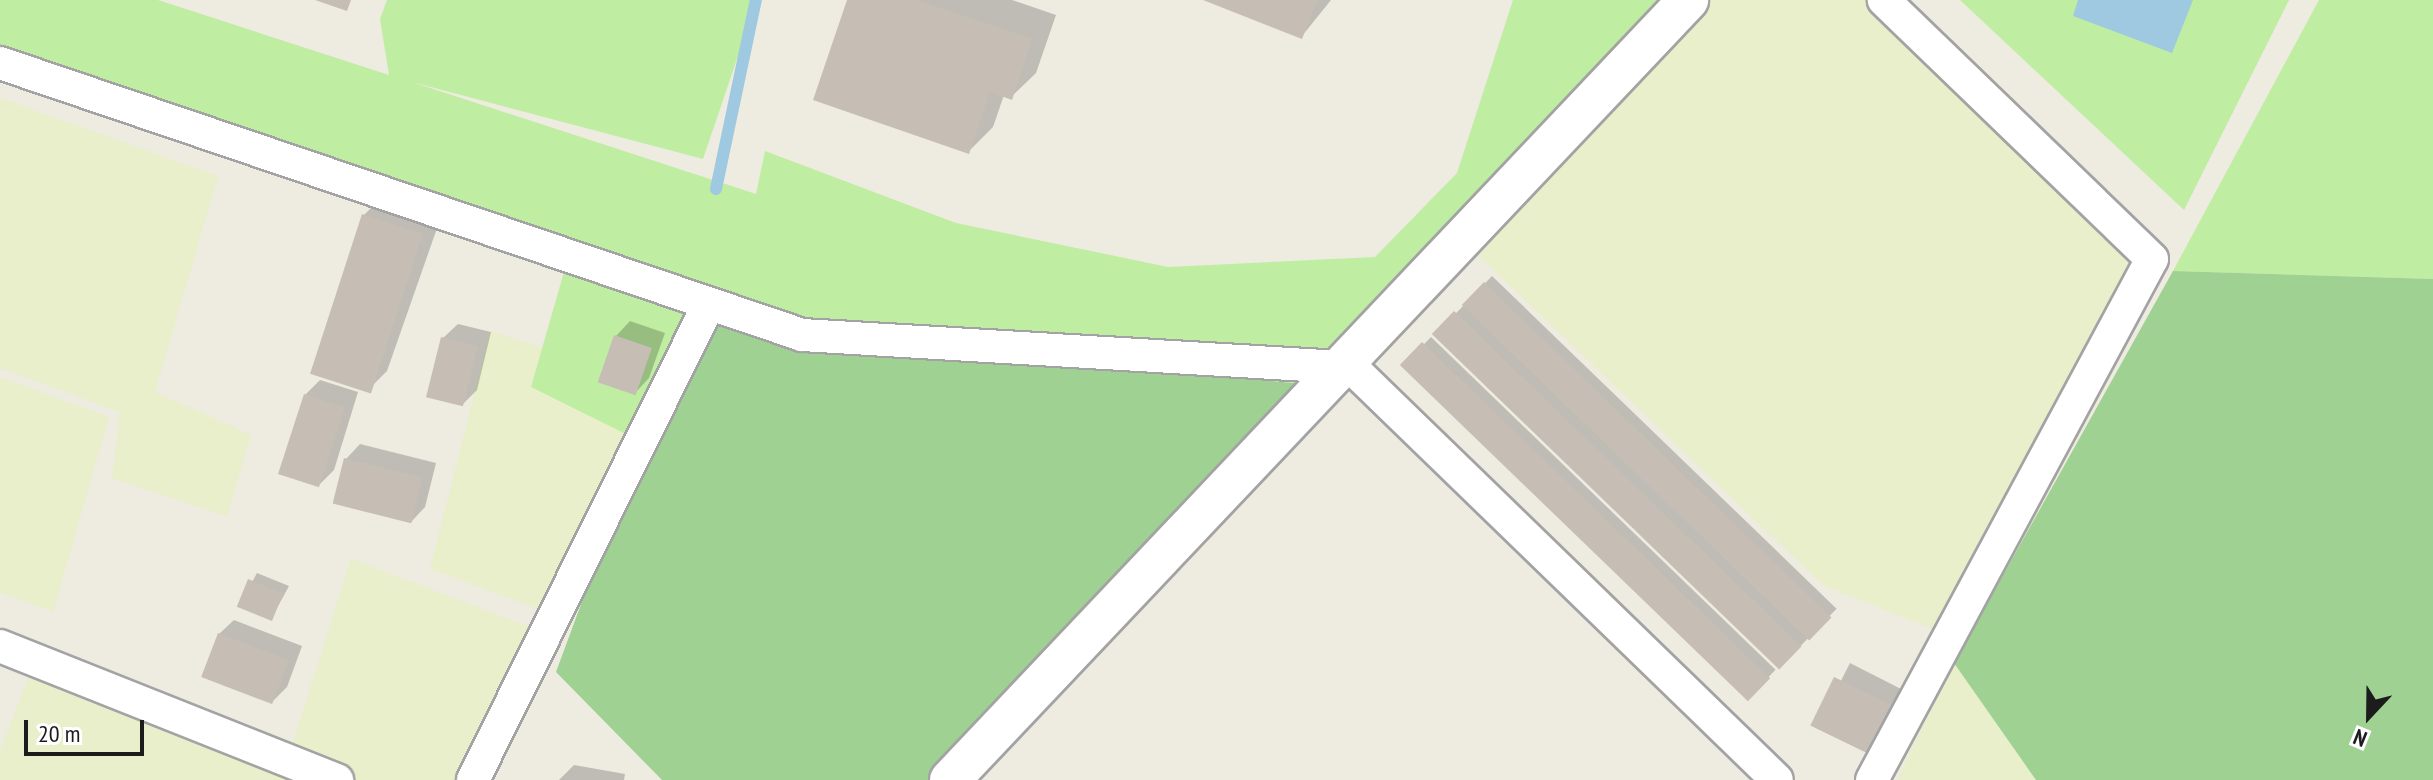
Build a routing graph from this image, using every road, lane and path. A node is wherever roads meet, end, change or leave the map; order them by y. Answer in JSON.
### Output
{"nodes":[{"id":1,"x":1688,"y":0,"type":"edge"},
{"id":2,"x":1884,"y":0,"type":"edge"},
{"id":3,"x":0,"y":63,"type":"edge"},
{"id":4,"x":709,"y":304,"type":"junction"},
{"id":5,"x":1343,"y":364,"type":"junction"},
{"id":6,"x":0,"y":646,"type":"edge"},
{"id":7,"x":337,"y":780,"type":"edge"},
{"id":8,"x":473,"y":780,"type":"edge"},
{"id":9,"x":950,"y":780,"type":"edge"},
{"id":10,"x":1777,"y":780,"type":"edge"},
{"id":11,"x":1872,"y":780,"type":"edge"}],
"edges":[{"from":1,"to":5,"type":"street"},
{"from":2,"to":11,"type":"street"},
{"from":3,"to":4,"type":"street"},
{"from":4,"to":5,"type":"street"},
{"from":4,"to":8,"type":"street"},
{"from":5,"to":9,"type":"street"},
{"from":5,"to":10,"type":"street"},
{"from":6,"to":7,"type":"street"}]}
